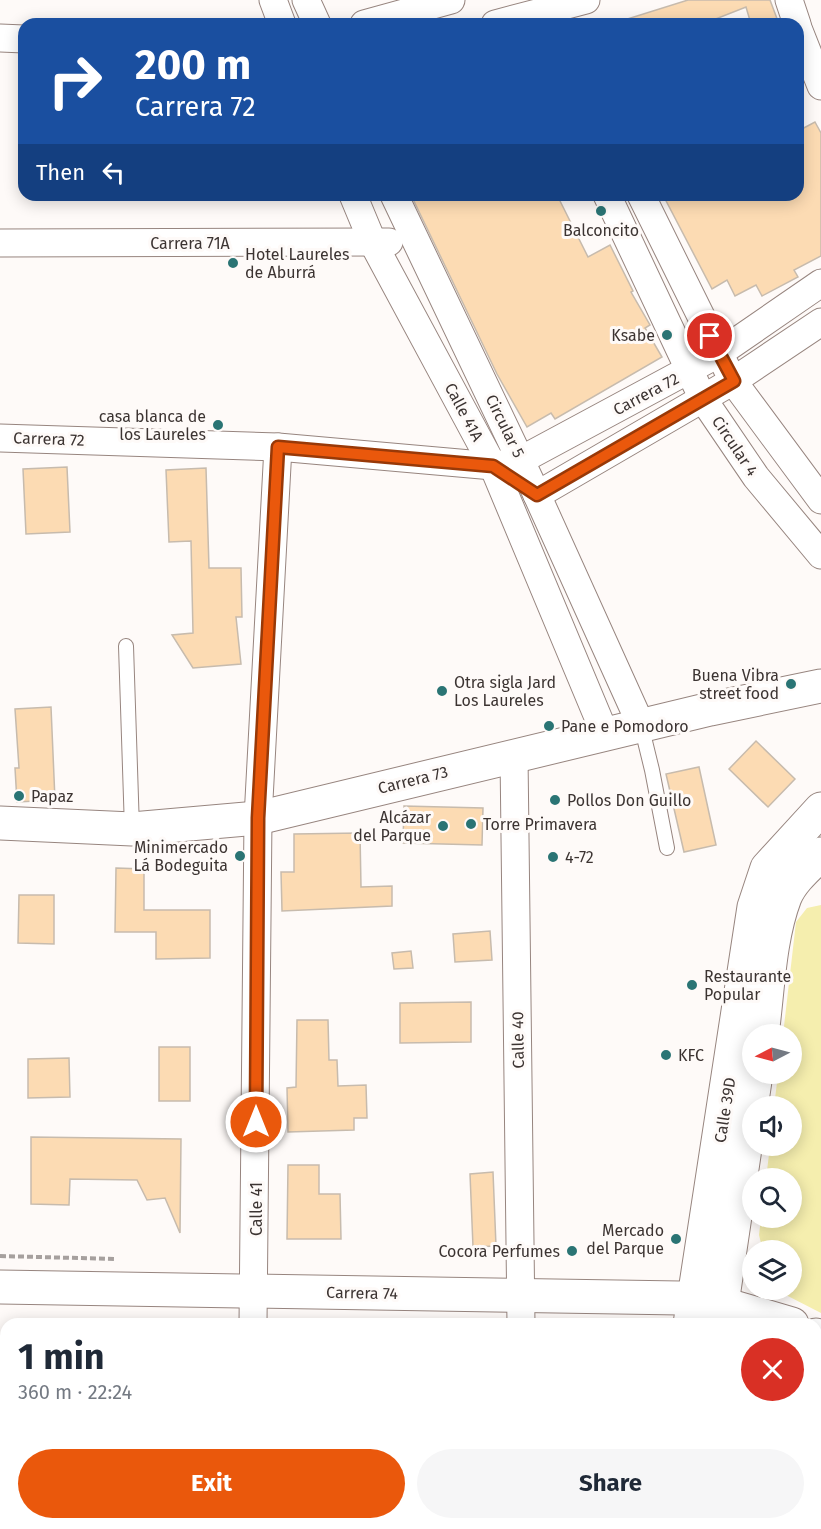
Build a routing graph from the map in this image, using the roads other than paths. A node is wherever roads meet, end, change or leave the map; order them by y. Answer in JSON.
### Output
{"nodes":[{"id":1,"x":273,"y":0,"type":"edge"},
{"id":2,"x":306,"y":0,"type":"edge"},
{"id":3,"x":451,"y":0,"type":"edge"},
{"id":4,"x":789,"y":0,"type":"edge"},
{"id":5,"x":578,"y":7,"type":"edge"},
{"id":6,"x":541,"y":12,"type":"edge"},
{"id":7,"x":280,"y":18,"type":"edge"},
{"id":8,"x":314,"y":18,"type":"edge"},
{"id":9,"x":386,"y":18,"type":"edge"},
{"id":10,"x":518,"y":18,"type":"edge"},
{"id":11,"x":795,"y":18,"type":"edge"},
{"id":12,"x":0,"y":38,"type":"edge"},
{"id":13,"x":18,"y":39,"type":"edge"},
{"id":14,"x":804,"y":44,"type":"edge"},
{"id":15,"x":821,"y":86,"type":"edge"},
{"id":16,"x":356,"y":201,"type":"edge"},
{"id":17,"x":397,"y":201,"type":"edge"},
{"id":18,"x":612,"y":201,"type":"edge"},
{"id":19,"x":644,"y":201,"type":"edge"},
{"id":20,"x":415,"y":240,"type":"junction"},
{"id":21,"x":0,"y":243,"type":"edge"},
{"id":22,"x":373,"y":243,"type":"junction"},
{"id":23,"x":821,"y":283,"type":"edge"},
{"id":24,"x":821,"y":322,"type":"edge"},
{"id":25,"x":718,"y":354,"type":"junction"},
{"id":26,"x":688,"y":371,"type":"junction"},
{"id":27,"x":734,"y":381,"type":"junction"},
{"id":28,"x":703,"y":399,"type":"junction"},
{"id":29,"x":0,"y":438,"type":"edge"},
{"id":30,"x":278,"y":447,"type":"junction"},
{"id":31,"x":521,"y":460,"type":"junction"},
{"id":32,"x":493,"y":466,"type":"junction"},
{"id":33,"x":537,"y":495,"type":"junction"},
{"id":34,"x":821,"y":500,"type":"edge"},
{"id":35,"x":821,"y":555,"type":"edge"},
{"id":36,"x":126,"y":646,"type":"dead end"},
{"id":37,"x":821,"y":686,"type":"edge"},
{"id":38,"x":640,"y":725,"type":"junction"},
{"id":39,"x":605,"y":734,"type":"junction"},
{"id":40,"x":514,"y":756,"type":"junction"},
{"id":41,"x":821,"y":809,"type":"edge"},
{"id":42,"x":258,"y":818,"type":"junction"},
{"id":43,"x":0,"y":823,"type":"edge"},
{"id":44,"x":132,"y":829,"type":"junction"},
{"id":45,"x":667,"y":848,"type":"dead end"},
{"id":46,"x":821,"y":854,"type":"edge"},
{"id":47,"x":764,"y":1024,"type":"edge"},
{"id":48,"x":754,"y":1084,"type":"edge"},
{"id":49,"x":0,"y":1287,"type":"edge"},
{"id":50,"x":254,"y":1291,"type":"junction"},
{"id":51,"x":521,"y":1310,"type":"edge"},
{"id":52,"x":707,"y":1313,"type":"edge"},
{"id":53,"x":253,"y":1318,"type":"edge"},
{"id":54,"x":746,"y":1318,"type":"edge"}],
"edges":[{"from":1,"to":7,"type":"street"},
{"from":2,"to":8,"type":"street"},
{"from":3,"to":9,"type":"street"},
{"from":4,"to":11,"type":"street"},
{"from":5,"to":6,"type":"street"},
{"from":6,"to":10,"type":"street"},
{"from":12,"to":13,"type":"street"},
{"from":14,"to":15,"type":"street"},
{"from":16,"to":22,"type":"street","name":"Calle 41A"},
{"from":17,"to":20,"type":"street","name":"Circular 5"},
{"from":18,"to":26,"type":"street","name":"Circular 4"},
{"from":19,"to":25,"type":"street"},
{"from":20,"to":22,"type":"street","name":"Carrera 71A"},
{"from":20,"to":31,"type":"street","name":"Circular 5"},
{"from":21,"to":22,"type":"street","name":"Carrera 71A"},
{"from":22,"to":32,"type":"street","name":"Calle 41A"},
{"from":23,"to":25,"type":"street","name":"Carrera 72"},
{"from":24,"to":27,"type":"street","name":"Carrera 72"},
{"from":25,"to":26,"type":"street","name":"Carrera 72"},
{"from":25,"to":27,"type":"street"},
{"from":26,"to":28,"type":"street","name":"Circular 4"},
{"from":26,"to":31,"type":"street","name":"Carrera 72"},
{"from":27,"to":28,"type":"street","name":"Carrera 72"},
{"from":27,"to":34,"type":"street"},
{"from":28,"to":33,"type":"street","name":"Carrera 72"},
{"from":28,"to":35,"type":"street","name":"Circular 4"},
{"from":29,"to":30,"type":"street","name":"Carrera 72"},
{"from":30,"to":32,"type":"street","name":"Carrera 72"},
{"from":30,"to":42,"type":"street","name":"Calle 41"},
{"from":31,"to":32,"type":"street","name":"Carrera 72"},
{"from":31,"to":33,"type":"street","name":"Circular 5"},
{"from":32,"to":33,"type":"street","name":"Carrera 72"},
{"from":32,"to":39,"type":"street","name":"Calle 41A"},
{"from":33,"to":38,"type":"street","name":"Circular 5"},
{"from":36,"to":44,"type":"lane"},
{"from":37,"to":38,"type":"street","name":"Carrera 73"},
{"from":38,"to":39,"type":"street","name":"Carrera 73"},
{"from":38,"to":45,"type":"lane"},
{"from":39,"to":40,"type":"street","name":"Carrera 73"},
{"from":40,"to":42,"type":"street","name":"Carrera 73"},
{"from":40,"to":51,"type":"street","name":"Calle 40"},
{"from":41,"to":52,"type":"street","name":"Calle 39D"},
{"from":42,"to":44,"type":"street","name":"Carrera 73"},
{"from":42,"to":50,"type":"street","name":"Calle 41"},
{"from":43,"to":44,"type":"street","name":"Carrera 73"},
{"from":46,"to":47,"type":"street"},
{"from":48,"to":52,"type":"street","name":"Calle 39D"},
{"from":49,"to":50,"type":"street","name":"Carrera 74"},
{"from":50,"to":51,"type":"street","name":"Carrera 74"},
{"from":50,"to":53,"type":"street","name":"Calle 41"},
{"from":51,"to":52,"type":"street","name":"Carrera 74"},
{"from":52,"to":54,"type":"street","name":"Carrera 74"}]}
